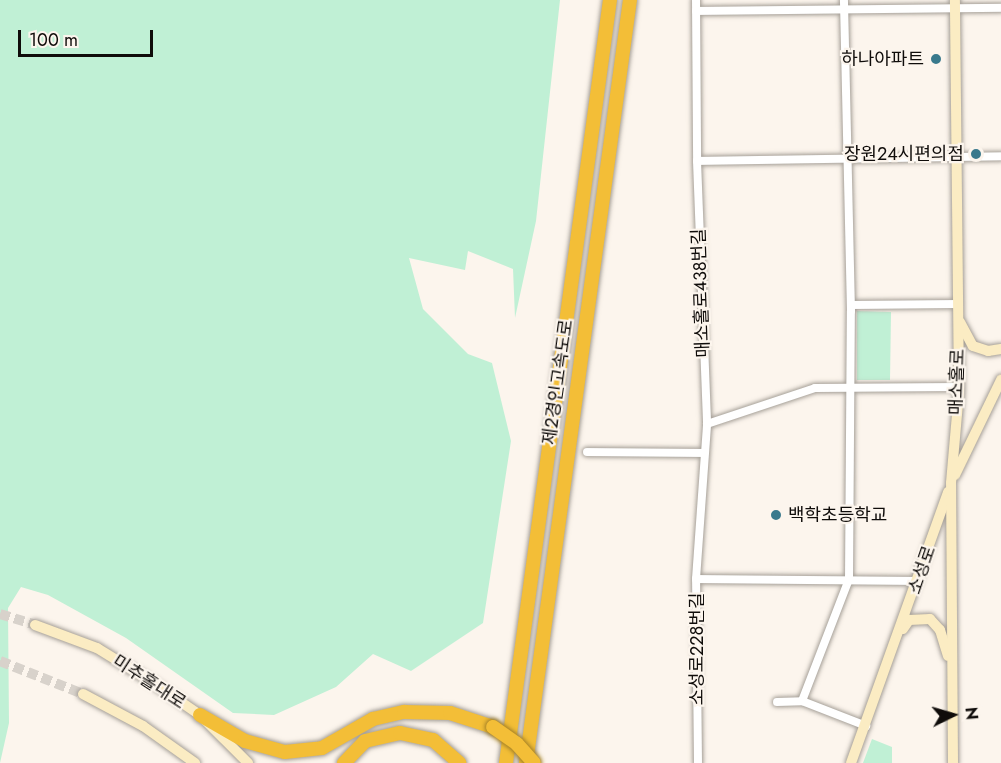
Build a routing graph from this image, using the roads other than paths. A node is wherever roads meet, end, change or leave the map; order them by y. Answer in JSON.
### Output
{"nodes":[{"id":1,"x":610,"y":0,"type":"edge"},
{"id":2,"x":630,"y":0,"type":"edge"},
{"id":3,"x":696,"y":0,"type":"edge"},
{"id":4,"x":844,"y":0,"type":"edge"},
{"id":5,"x":955,"y":5,"type":"edge"},
{"id":6,"x":1001,"y":8,"type":"edge"},
{"id":7,"x":844,"y":10,"type":"junction"},
{"id":8,"x":696,"y":11,"type":"junction"},
{"id":9,"x":1001,"y":156,"type":"edge"},
{"id":10,"x":957,"y":157,"type":"junction"},
{"id":11,"x":848,"y":159,"type":"junction"},
{"id":12,"x":697,"y":161,"type":"junction"},
{"id":13,"x":851,"y":304,"type":"junction"},
{"id":14,"x":958,"y":304,"type":"junction"},
{"id":15,"x":958,"y":316,"type":"junction"},
{"id":16,"x":1001,"y":349,"type":"edge"},
{"id":17,"x":1001,"y":380,"type":"edge"},
{"id":18,"x":959,"y":387,"type":"junction"},
{"id":19,"x":850,"y":388,"type":"junction"},
{"id":20,"x":707,"y":424,"type":"junction"},
{"id":21,"x":587,"y":452,"type":"dead end"},
{"id":22,"x":702,"y":453,"type":"junction"},
{"id":23,"x":951,"y":483,"type":"junction"},
{"id":24,"x":696,"y":579,"type":"junction"},
{"id":25,"x":849,"y":579,"type":"junction"},
{"id":26,"x":918,"y":581,"type":"junction"},
{"id":27,"x":35,"y":625,"type":"tunnel mouth"},
{"id":28,"x":899,"y":634,"type":"junction"},
{"id":29,"x":952,"y":676,"type":"junction"},
{"id":30,"x":83,"y":694,"type":"tunnel mouth"},
{"id":31,"x":802,"y":701,"type":"junction"},
{"id":32,"x":777,"y":702,"type":"dead end"},
{"id":33,"x":200,"y":716,"type":"junction"},
{"id":34,"x":866,"y":726,"type":"junction"},
{"id":35,"x":195,"y":763,"type":"edge"},
{"id":36,"x":248,"y":763,"type":"edge"},
{"id":37,"x":344,"y":763,"type":"edge"},
{"id":38,"x":459,"y":763,"type":"edge"},
{"id":39,"x":506,"y":763,"type":"edge"},
{"id":40,"x":526,"y":763,"type":"edge"},
{"id":41,"x":534,"y":763,"type":"edge"},
{"id":42,"x":698,"y":763,"type":"edge"},
{"id":43,"x":851,"y":763,"type":"edge"},
{"id":44,"x":953,"y":763,"type":"edge"}],
"edges":[{"from":1,"to":39,"type":"highway","name":"제2경인고속도로"},
{"from":2,"to":40,"type":"highway","name":"제2경인고속도로"},
{"from":3,"to":8,"type":"street","name":"매소홀로438번길"},
{"from":4,"to":7,"type":"street"},
{"from":5,"to":6,"type":"street"},
{"from":5,"to":7,"type":"street"},
{"from":5,"to":10,"type":"main road","name":"매소홀로"},
{"from":7,"to":8,"type":"street"},
{"from":7,"to":11,"type":"street"},
{"from":8,"to":12,"type":"street","name":"매소홀로438번길"},
{"from":9,"to":10,"type":"street"},
{"from":10,"to":11,"type":"street"},
{"from":10,"to":14,"type":"main road","name":"매소홀로"},
{"from":11,"to":12,"type":"street"},
{"from":11,"to":13,"type":"street"},
{"from":12,"to":20,"type":"street","name":"매소홀로438번길"},
{"from":13,"to":14,"type":"street"},
{"from":13,"to":19,"type":"street"},
{"from":14,"to":15,"type":"main road","name":"매소홀로"},
{"from":15,"to":16,"type":"main road"},
{"from":15,"to":18,"type":"main road","name":"매소홀로"},
{"from":17,"to":23,"type":"main road","name":"소성로"},
{"from":18,"to":19,"type":"street"},
{"from":18,"to":23,"type":"main road","name":"매소홀로"},
{"from":19,"to":20,"type":"street"},
{"from":19,"to":25,"type":"street"},
{"from":20,"to":22,"type":"street","name":"매소홀로438번길"},
{"from":21,"to":22,"type":"street"},
{"from":22,"to":24,"type":"street","name":"매소홀로438번길"},
{"from":23,"to":26,"type":"main road","name":"소성로"},
{"from":23,"to":29,"type":"main road","name":"매소홀로"},
{"from":24,"to":25,"type":"street","name":"소성로228번길"},
{"from":24,"to":42,"type":"street","name":"소성로228번길"},
{"from":25,"to":26,"type":"street","name":"소성로228번길"},
{"from":25,"to":31,"type":"street"},
{"from":26,"to":28,"type":"main road","name":"소성로"},
{"from":27,"to":33,"type":"main road","name":"미추홀대로"},
{"from":28,"to":29,"type":"main road"},
{"from":28,"to":34,"type":"main road","name":"소성로"},
{"from":29,"to":44,"type":"main road","name":"매소홀로"},
{"from":30,"to":35,"type":"main road"},
{"from":31,"to":32,"type":"street"},
{"from":31,"to":34,"type":"street"},
{"from":33,"to":36,"type":"main road","name":"미추홀대로"},
{"from":33,"to":41,"type":"highway","bridge":true},
{"from":34,"to":43,"type":"main road","name":"소성로"},
{"from":37,"to":38,"type":"highway"}]}
